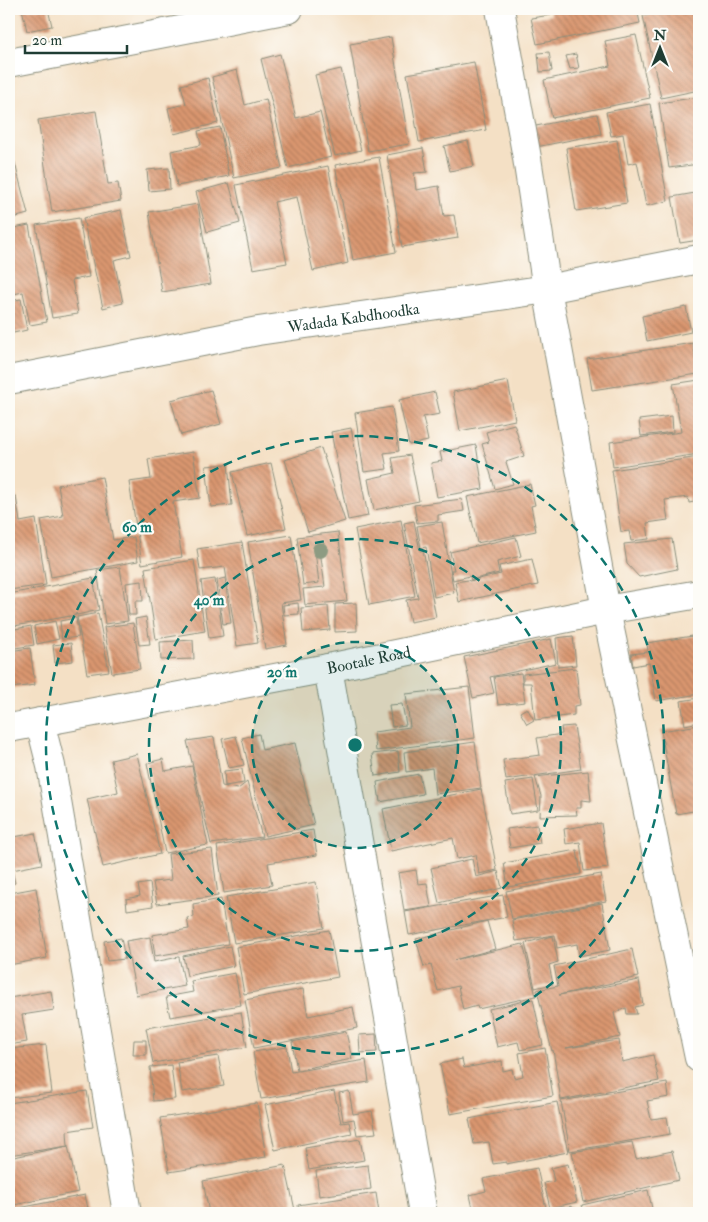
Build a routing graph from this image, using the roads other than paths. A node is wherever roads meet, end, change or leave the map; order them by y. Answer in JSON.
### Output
{"nodes":[{"id":1,"x":289,"y":9,"type":"edge"},
{"id":2,"x":500,"y":9,"type":"edge"},
{"id":3,"x":207,"y":16,"type":"edge"},
{"id":4,"x":9,"y":62,"type":"edge"},
{"id":5,"x":699,"y":259,"type":"edge"},
{"id":6,"x":547,"y":289,"type":"junction"},
{"id":7,"x":9,"y":380,"type":"edge"},
{"id":8,"x":699,"y":594,"type":"edge"},
{"id":9,"x":606,"y":610,"type":"junction"},
{"id":10,"x":328,"y":668,"type":"junction"},
{"id":11,"x":40,"y":722,"type":"junction"},
{"id":12,"x":9,"y":728,"type":"edge"},
{"id":13,"x":699,"y":1058,"type":"edge"},
{"id":14,"x":128,"y":1213,"type":"edge"},
{"id":15,"x":424,"y":1213,"type":"edge"}],
"edges":[{"from":1,"to":3,"type":"street"},
{"from":2,"to":6,"type":"street"},
{"from":3,"to":4,"type":"street"},
{"from":5,"to":6,"type":"street","name":"Wadada Kabdhoodka"},
{"from":6,"to":7,"type":"street","name":"Wadada Kabdhoodka"},
{"from":6,"to":9,"type":"street"},
{"from":8,"to":9,"type":"street","name":"Bootale Road"},
{"from":9,"to":10,"type":"street","name":"Bootale Road"},
{"from":9,"to":13,"type":"street"},
{"from":10,"to":11,"type":"street","name":"Bootale Road"},
{"from":10,"to":15,"type":"street"},
{"from":11,"to":12,"type":"street","name":"Bootale Road"},
{"from":11,"to":14,"type":"street"}]}
